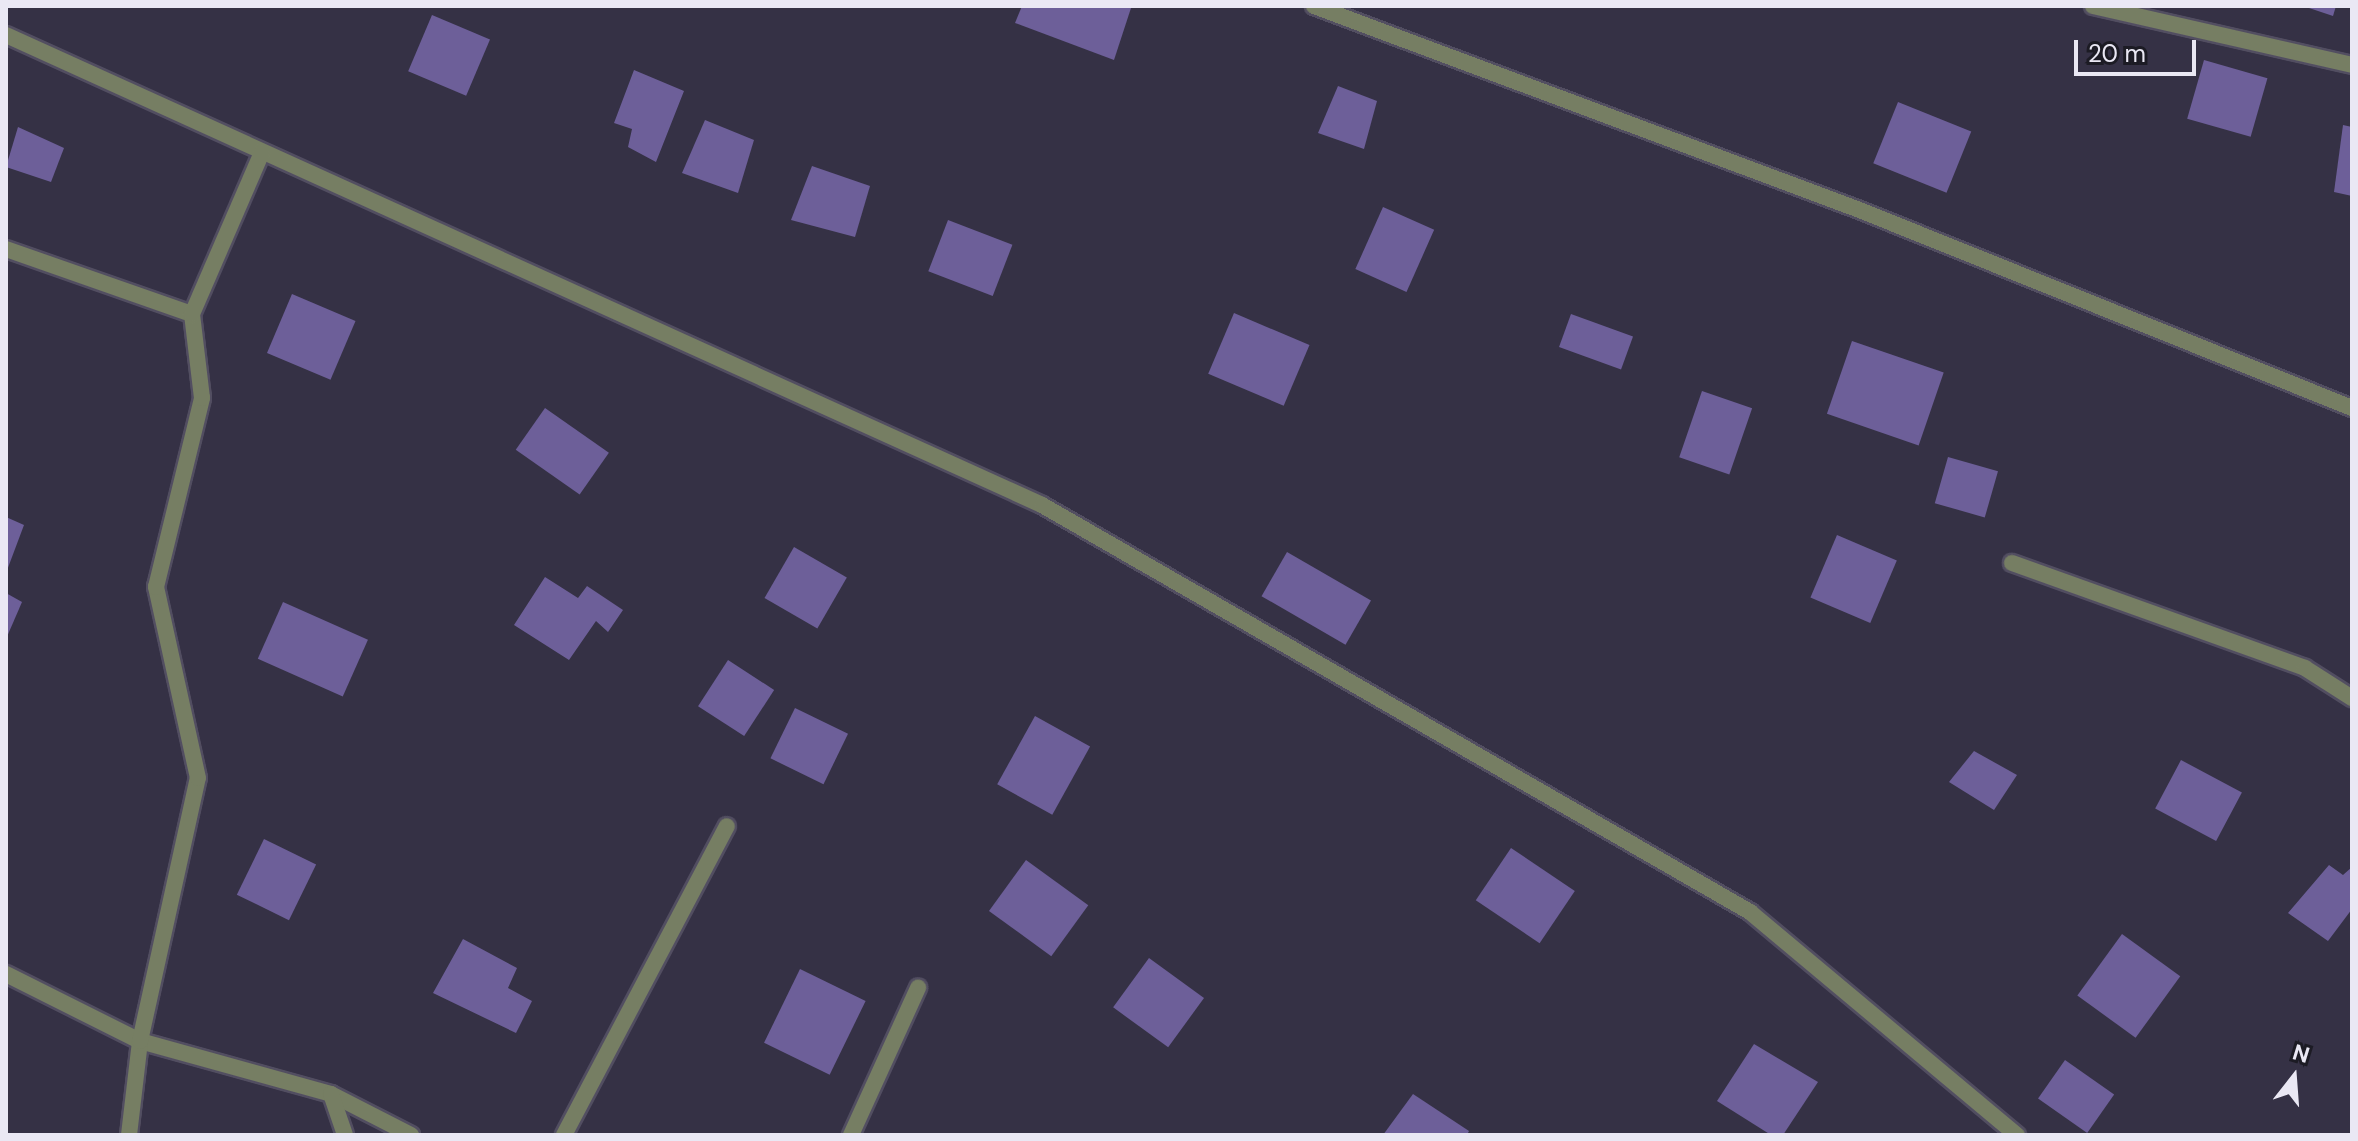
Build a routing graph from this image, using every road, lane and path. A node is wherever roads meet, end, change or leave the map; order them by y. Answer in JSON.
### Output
{"nodes":[{"id":1,"x":1314,"y":6,"type":"edge"},
{"id":2,"x":2093,"y":6,"type":"edge"},
{"id":3,"x":6,"y":35,"type":"edge"},
{"id":4,"x":2352,"y":65,"type":"edge"},
{"id":5,"x":262,"y":152,"type":"junction"},
{"id":6,"x":6,"y":249,"type":"edge"},
{"id":7,"x":192,"y":314,"type":"junction"},
{"id":8,"x":2352,"y":408,"type":"edge"},
{"id":9,"x":2012,"y":563,"type":"dead end"},
{"id":10,"x":2352,"y":698,"type":"edge"},
{"id":11,"x":727,"y":826,"type":"dead end"},
{"id":12,"x":6,"y":974,"type":"edge"},
{"id":13,"x":918,"y":988,"type":"dead end"},
{"id":14,"x":140,"y":1041,"type":"junction"},
{"id":15,"x":331,"y":1094,"type":"junction"},
{"id":16,"x":129,"y":1135,"type":"edge"},
{"id":17,"x":345,"y":1135,"type":"edge"},
{"id":18,"x":411,"y":1135,"type":"edge"},
{"id":19,"x":564,"y":1135,"type":"edge"},
{"id":20,"x":851,"y":1135,"type":"edge"},
{"id":21,"x":2017,"y":1135,"type":"edge"}],
"edges":[{"from":1,"to":8,"type":"street"},
{"from":2,"to":4,"type":"street"},
{"from":3,"to":5,"type":"street"},
{"from":5,"to":7,"type":"street"},
{"from":5,"to":21,"type":"street"},
{"from":6,"to":7,"type":"street"},
{"from":7,"to":14,"type":"street"},
{"from":9,"to":10,"type":"street"},
{"from":11,"to":19,"type":"street"},
{"from":12,"to":14,"type":"street"},
{"from":13,"to":20,"type":"street"},
{"from":14,"to":15,"type":"street"},
{"from":14,"to":16,"type":"street"},
{"from":15,"to":17,"type":"street"},
{"from":15,"to":18,"type":"street"}]}
